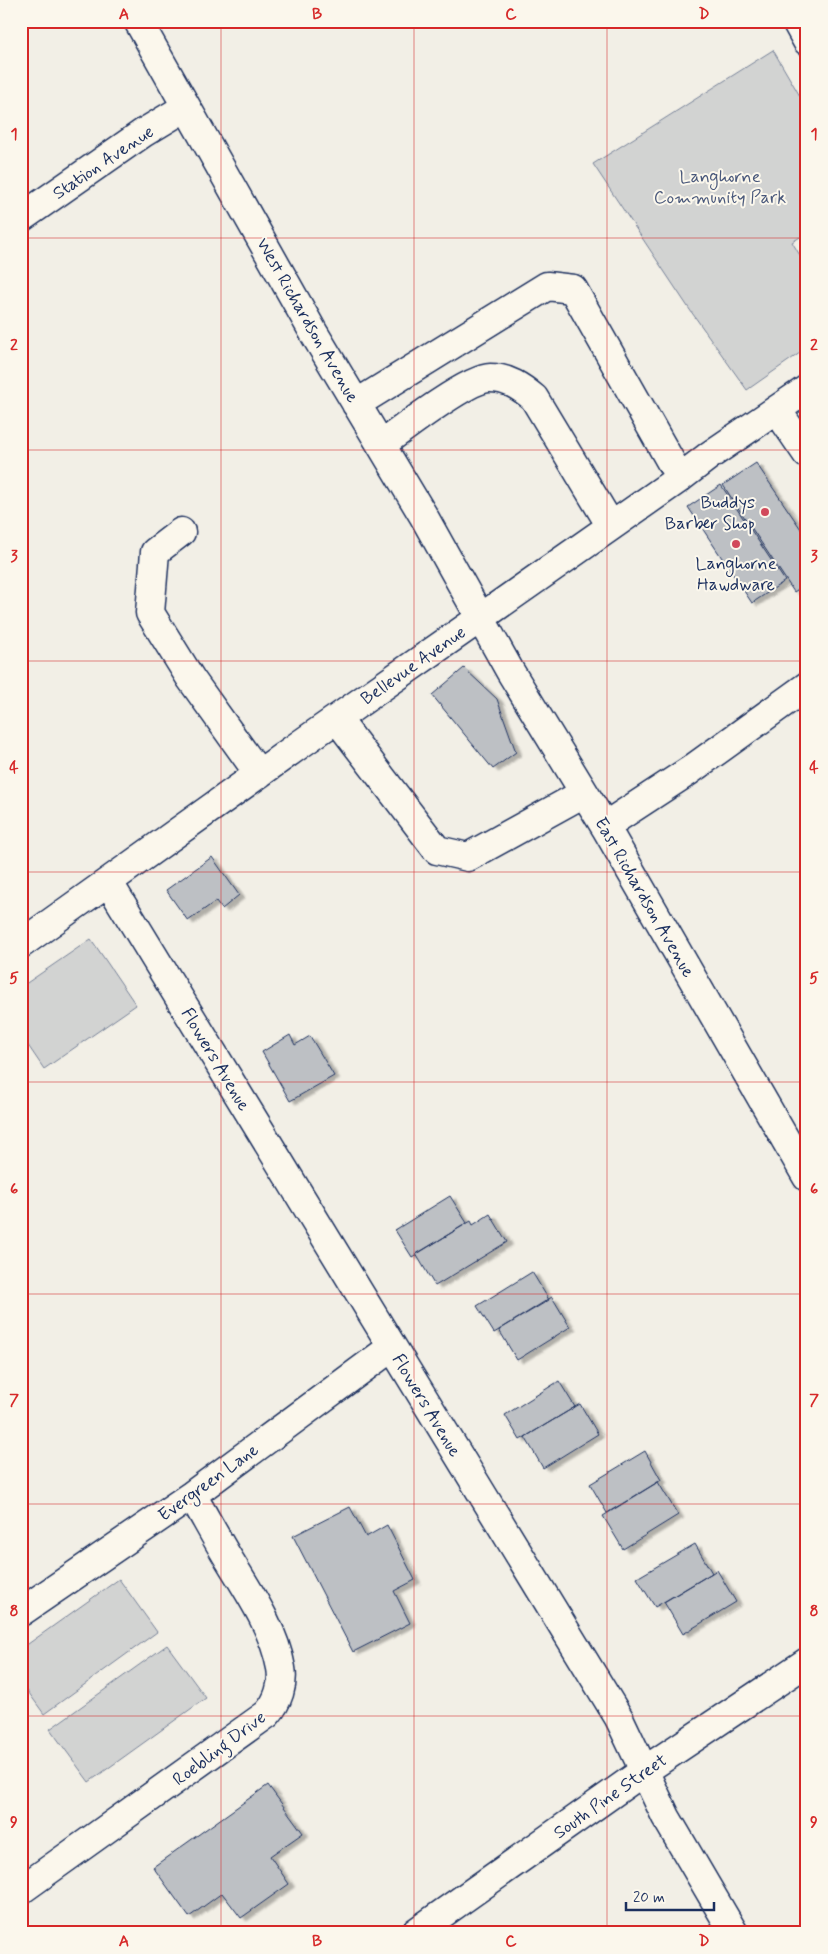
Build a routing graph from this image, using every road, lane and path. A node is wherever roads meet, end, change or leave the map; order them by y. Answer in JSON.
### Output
{"nodes":[{"id":1,"x":138,"y":21,"type":"edge"},
{"id":2,"x":796,"y":21,"type":"edge"},
{"id":3,"x":807,"y":41,"type":"edge"},
{"id":4,"x":186,"y":106,"type":"junction"},
{"id":5,"x":21,"y":218,"type":"edge"},
{"id":6,"x":807,"y":389,"type":"edge"},
{"id":7,"x":356,"y":404,"type":"junction"},
{"id":8,"x":777,"y":410,"type":"junction"},
{"id":9,"x":381,"y":445,"type":"junction"},
{"id":10,"x":807,"y":454,"type":"edge"},
{"id":11,"x":680,"y":478,"type":"junction"},
{"id":12,"x":611,"y":526,"type":"junction"},
{"id":13,"x":181,"y":532,"type":"dead end"},
{"id":14,"x":481,"y":618,"type":"junction"},
{"id":15,"x":807,"y":686,"type":"edge"},
{"id":16,"x":336,"y":719,"type":"junction"},
{"id":17,"x":259,"y":774,"type":"junction"},
{"id":18,"x":584,"y":792,"type":"junction"},
{"id":19,"x":605,"y":826,"type":"junction"},
{"id":20,"x":109,"y":883,"type":"junction"},
{"id":21,"x":21,"y":944,"type":"edge"},
{"id":22,"x":803,"y":1160,"type":"edge"},
{"id":23,"x":392,"y":1347,"type":"junction"},
{"id":24,"x":192,"y":1495,"type":"junction"},
{"id":25,"x":21,"y":1612,"type":"edge"},
{"id":26,"x":807,"y":1662,"type":"edge"},
{"id":27,"x":644,"y":1771,"type":"junction"},
{"id":28,"x":21,"y":1890,"type":"edge"},
{"id":29,"x":415,"y":1933,"type":"edge"},
{"id":30,"x":734,"y":1933,"type":"edge"}],
"edges":[{"from":1,"to":4,"type":"street","name":"West Richardson Avenue"},
{"from":2,"to":3,"type":"street"},
{"from":4,"to":5,"type":"street","name":"Station Avenue"},
{"from":4,"to":7,"type":"street","name":"West Richardson Avenue"},
{"from":6,"to":8,"type":"street","name":"Bellevue Avenue"},
{"from":7,"to":9,"type":"street","name":"West Richardson Avenue"},
{"from":7,"to":11,"type":"street"},
{"from":8,"to":10,"type":"street"},
{"from":8,"to":11,"type":"street","name":"Bellevue Avenue"},
{"from":9,"to":12,"type":"street"},
{"from":9,"to":14,"type":"street","name":"West Richardson Avenue"},
{"from":11,"to":12,"type":"street","name":"Bellevue Avenue"},
{"from":12,"to":14,"type":"street","name":"Bellevue Avenue"},
{"from":13,"to":17,"type":"street"},
{"from":14,"to":16,"type":"street","name":"Bellevue Avenue"},
{"from":14,"to":18,"type":"street","name":"East Richardson Avenue"},
{"from":15,"to":19,"type":"street"},
{"from":16,"to":17,"type":"street","name":"Bellevue Avenue"},
{"from":16,"to":18,"type":"street"},
{"from":17,"to":20,"type":"street","name":"Bellevue Avenue"},
{"from":18,"to":19,"type":"street","name":"East Richardson Avenue"},
{"from":19,"to":22,"type":"street","name":"East Richardson Avenue"},
{"from":20,"to":21,"type":"street","name":"Bellevue Avenue"},
{"from":20,"to":23,"type":"street","name":"Flowers Avenue"},
{"from":23,"to":24,"type":"street","name":"Evergreen Lane"},
{"from":23,"to":27,"type":"street","name":"Flowers Avenue"},
{"from":24,"to":25,"type":"street","name":"Evergreen Lane"},
{"from":24,"to":28,"type":"street","name":"Roebling Drive"},
{"from":26,"to":27,"type":"street","name":"South Pine Street"},
{"from":27,"to":29,"type":"street","name":"South Pine Street"},
{"from":27,"to":30,"type":"street","name":"Flowers Avenue"}]}
